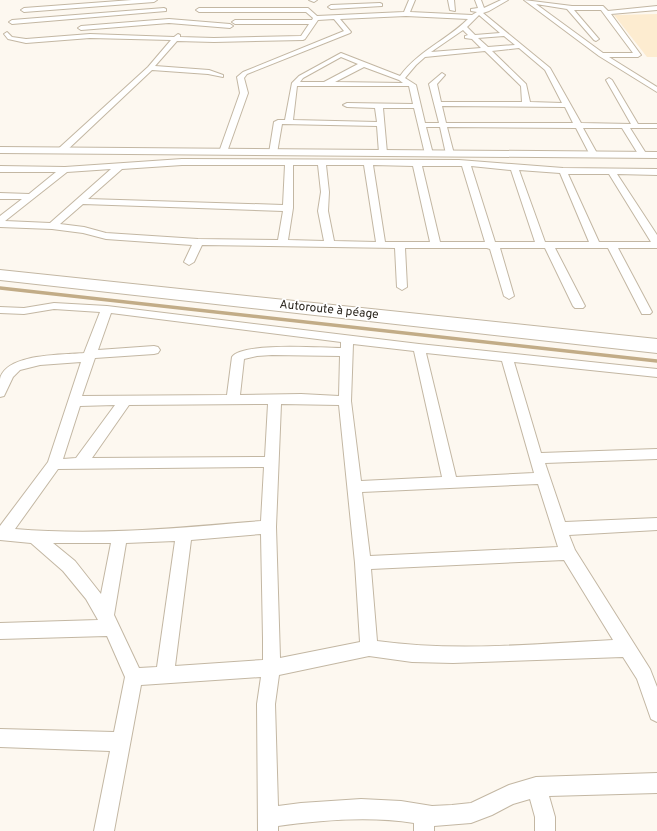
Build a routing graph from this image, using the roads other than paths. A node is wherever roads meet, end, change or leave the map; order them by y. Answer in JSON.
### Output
{"nodes":[{"id":1,"x":35,"y":0,"type":"edge"},
{"id":2,"x":154,"y":0,"type":"edge"},
{"id":3,"x":158,"y":0,"type":"edge"},
{"id":4,"x":313,"y":0,"type":"edge"},
{"id":5,"x":410,"y":0,"type":"edge"},
{"id":6,"x":451,"y":0,"type":"edge"},
{"id":7,"x":478,"y":0,"type":"edge"},
{"id":8,"x":505,"y":0,"type":"edge"},
{"id":9,"x":528,"y":0,"type":"edge"},
{"id":10,"x":585,"y":1,"type":"edge"},
{"id":11,"x":87,"y":3,"type":"edge"},
{"id":12,"x":349,"y":3,"type":"edge"},
{"id":13,"x":218,"y":4,"type":"dead end"},
{"id":14,"x":205,"y":5,"type":"dead end"},
{"id":15,"x":254,"y":5,"type":"dead end"},
{"id":16,"x":380,"y":5,"type":"dead end"},
{"id":17,"x":331,"y":7,"type":"dead end"},
{"id":18,"x":409,"y":7,"type":"junction"},
{"id":19,"x":416,"y":8,"type":"dead end"},
{"id":20,"x":431,"y":8,"type":"dead end"},
{"id":21,"x":569,"y":8,"type":"junction"},
{"id":22,"x":589,"y":8,"type":"junction"},
{"id":23,"x":657,"y":8,"type":"edge"},
{"id":24,"x":24,"y":10,"type":"junction"},
{"id":25,"x":164,"y":10,"type":"junction"},
{"id":26,"x":198,"y":10,"type":"junction"},
{"id":27,"x":248,"y":10,"type":"junction"},
{"id":28,"x":308,"y":10,"type":"junction"},
{"id":29,"x":453,"y":10,"type":"junction"},
{"id":30,"x":209,"y":11,"type":"junction"},
{"id":31,"x":481,"y":11,"type":"junction"},
{"id":32,"x":607,"y":13,"type":"junction"},
{"id":33,"x":406,"y":14,"type":"junction"},
{"id":34,"x":88,"y":16,"type":"junction"},
{"id":35,"x":336,"y":17,"type":"junction"},
{"id":36,"x":473,"y":17,"type":"junction"},
{"id":37,"x":315,"y":20,"type":"junction"},
{"id":38,"x":170,"y":21,"type":"junction"},
{"id":39,"x":12,"y":22,"type":"junction"},
{"id":40,"x":232,"y":24,"type":"junction"},
{"id":41,"x":178,"y":27,"type":"junction"},
{"id":42,"x":189,"y":27,"type":"junction"},
{"id":43,"x":463,"y":27,"type":"junction"},
{"id":44,"x":89,"y":28,"type":"junction"},
{"id":45,"x":74,"y":29,"type":"dead end"},
{"id":46,"x":4,"y":33,"type":"edge"},
{"id":47,"x":22,"y":33,"type":"dead end"},
{"id":48,"x":505,"y":34,"type":"junction"},
{"id":49,"x":90,"y":36,"type":"junction"},
{"id":50,"x":473,"y":37,"type":"junction"},
{"id":51,"x":163,"y":39,"type":"junction"},
{"id":52,"x":446,"y":39,"type":"junction"},
{"id":53,"x":596,"y":39,"type":"dead end"},
{"id":54,"x":174,"y":40,"type":"junction"},
{"id":55,"x":214,"y":40,"type":"junction"},
{"id":56,"x":520,"y":46,"type":"junction"},
{"id":57,"x":486,"y":49,"type":"junction"},
{"id":58,"x":423,"y":55,"type":"junction"},
{"id":59,"x":601,"y":55,"type":"junction"},
{"id":60,"x":364,"y":64,"type":"junction"},
{"id":61,"x":150,"y":68,"type":"junction"},
{"id":62,"x":442,"y":75,"type":"dead end"},
{"id":63,"x":220,"y":76,"type":"dead end"},
{"id":64,"x":401,"y":79,"type":"junction"},
{"id":65,"x":609,"y":80,"type":"dead end"},
{"id":66,"x":294,"y":84,"type":"junction"},
{"id":67,"x":325,"y":84,"type":"junction"},
{"id":68,"x":412,"y":85,"type":"junction"},
{"id":69,"x":657,"y":90,"type":"edge"},
{"id":70,"x":346,"y":104,"type":"junction"},
{"id":71,"x":438,"y":104,"type":"junction"},
{"id":72,"x":526,"y":104,"type":"junction"},
{"id":73,"x":379,"y":105,"type":"junction"},
{"id":74,"x":568,"y":105,"type":"junction"},
{"id":75,"x":417,"y":106,"type":"junction"},
{"id":76,"x":521,"y":115,"type":"junction"},
{"id":77,"x":289,"y":122,"type":"junction"},
{"id":78,"x":381,"y":124,"type":"junction"},
{"id":79,"x":422,"y":126,"type":"junction"},
{"id":80,"x":444,"y":126,"type":"junction"},
{"id":81,"x":579,"y":126,"type":"junction"},
{"id":82,"x":625,"y":126,"type":"junction"},
{"id":83,"x":636,"y":126,"type":"junction"},
{"id":84,"x":657,"y":126,"type":"edge"},
{"id":85,"x":0,"y":150,"type":"edge"},
{"id":86,"x":61,"y":151,"type":"junction"},
{"id":87,"x":223,"y":152,"type":"junction"},
{"id":88,"x":273,"y":153,"type":"junction"},
{"id":89,"x":383,"y":153,"type":"junction"},
{"id":90,"x":429,"y":154,"type":"junction"},
{"id":91,"x":594,"y":155,"type":"junction"},
{"id":92,"x":642,"y":155,"type":"junction"},
{"id":93,"x":657,"y":155,"type":"edge"},
{"id":94,"x":458,"y":159,"type":"junction"},
{"id":95,"x":289,"y":163,"type":"junction"},
{"id":96,"x":322,"y":163,"type":"junction"},
{"id":97,"x":368,"y":163,"type":"junction"},
{"id":98,"x":417,"y":163,"type":"junction"},
{"id":99,"x":120,"y":166,"type":"junction"},
{"id":100,"x":514,"y":167,"type":"junction"},
{"id":101,"x":0,"y":169,"type":"edge"},
{"id":102,"x":65,"y":170,"type":"junction"},
{"id":103,"x":563,"y":171,"type":"junction"},
{"id":104,"x":611,"y":171,"type":"junction"},
{"id":105,"x":657,"y":172,"type":"edge"},
{"id":106,"x":0,"y":196,"type":"edge"},
{"id":107,"x":31,"y":197,"type":"junction"},
{"id":108,"x":79,"y":201,"type":"junction"},
{"id":109,"x":288,"y":208,"type":"junction"},
{"id":110,"x":0,"y":223,"type":"edge"},
{"id":111,"x":52,"y":226,"type":"junction"},
{"id":112,"x":198,"y":242,"type":"junction"},
{"id":113,"x":282,"y":244,"type":"junction"},
{"id":114,"x":330,"y":244,"type":"junction"},
{"id":115,"x":657,"y":244,"type":"edge"},
{"id":116,"x":381,"y":245,"type":"junction"},
{"id":117,"x":400,"y":245,"type":"junction"},
{"id":118,"x":545,"y":245,"type":"junction"},
{"id":119,"x":595,"y":245,"type":"junction"},
{"id":120,"x":611,"y":245,"type":"junction"},
{"id":121,"x":436,"y":246,"type":"junction"},
{"id":122,"x":492,"y":246,"type":"junction"},
{"id":123,"x":189,"y":262,"type":"dead end"},
{"id":124,"x":0,"y":265,"type":"edge"},
{"id":125,"x":0,"y":275,"type":"edge"},
{"id":126,"x":402,"y":288,"type":"dead end"},
{"id":127,"x":509,"y":296,"type":"dead end"},
{"id":128,"x":579,"y":306,"type":"dead end"},
{"id":129,"x":107,"y":309,"type":"junction"},
{"id":130,"x":0,"y":310,"type":"edge"},
{"id":131,"x":646,"y":312,"type":"dead end"},
{"id":132,"x":657,"y":335,"type":"edge"},
{"id":133,"x":346,"y":345,"type":"junction"},
{"id":134,"x":657,"y":346,"type":"edge"},
{"id":135,"x":419,"y":348,"type":"junction"},
{"id":136,"x":154,"y":350,"type":"dead end"},
{"id":137,"x":90,"y":355,"type":"junction"},
{"id":138,"x":507,"y":358,"type":"junction"},
{"id":139,"x":657,"y":374,"type":"edge"},
{"id":140,"x":0,"y":393,"type":"edge"},
{"id":141,"x":233,"y":399,"type":"junction"},
{"id":142,"x":275,"y":399,"type":"junction"},
{"id":143,"x":74,"y":401,"type":"junction"},
{"id":144,"x":125,"y":401,"type":"junction"},
{"id":145,"x":345,"y":401,"type":"junction"},
{"id":146,"x":657,"y":454,"type":"edge"},
{"id":147,"x":536,"y":458,"type":"junction"},
{"id":148,"x":271,"y":462,"type":"junction"},
{"id":149,"x":54,"y":464,"type":"junction"},
{"id":150,"x":80,"y":464,"type":"junction"},
{"id":151,"x":543,"y":478,"type":"junction"},
{"id":152,"x":450,"y":482,"type":"junction"},
{"id":153,"x":355,"y":487,"type":"junction"},
{"id":154,"x":657,"y":524,"type":"edge"},
{"id":155,"x":268,"y":527,"type":"junction"},
{"id":156,"x":560,"y":529,"type":"junction"},
{"id":157,"x":1,"y":534,"type":"edge"},
{"id":158,"x":184,"y":534,"type":"junction"},
{"id":159,"x":34,"y":537,"type":"junction"},
{"id":160,"x":120,"y":537,"type":"junction"},
{"id":161,"x":568,"y":553,"type":"junction"},
{"id":162,"x":363,"y":563,"type":"junction"},
{"id":163,"x":108,"y":622,"type":"junction"},
{"id":164,"x":0,"y":631,"type":"edge"},
{"id":165,"x":369,"y":648,"type":"junction"},
{"id":166,"x":628,"y":648,"type":"junction"},
{"id":167,"x":271,"y":668,"type":"junction"},
{"id":168,"x":165,"y":675,"type":"junction"},
{"id":169,"x":134,"y":677,"type":"junction"},
{"id":170,"x":657,"y":713,"type":"edge"},
{"id":171,"x":0,"y":738,"type":"edge"},
{"id":172,"x":122,"y":742,"type":"junction"},
{"id":173,"x":657,"y":783,"type":"edge"},
{"id":174,"x":536,"y":787,"type":"junction"},
{"id":175,"x":424,"y":823,"type":"edge"},
{"id":176,"x":267,"y":824,"type":"edge"},
{"id":177,"x":104,"y":831,"type":"edge"},
{"id":178,"x":545,"y":831,"type":"edge"}],
"edges":[{"from":1,"to":24,"type":"street"},
{"from":2,"to":11,"type":"street"},
{"from":3,"to":25,"type":"street"},
{"from":4,"to":28,"type":"street"},
{"from":5,"to":18,"type":"street"},
{"from":6,"to":29,"type":"street"},
{"from":7,"to":31,"type":"street"},
{"from":8,"to":31,"type":"street"},
{"from":9,"to":21,"type":"street"},
{"from":9,"to":59,"type":"street"},
{"from":10,"to":22,"type":"street"},
{"from":11,"to":24,"type":"street"},
{"from":11,"to":34,"type":"street"},
{"from":12,"to":16,"type":"street"},
{"from":12,"to":17,"type":"street"},
{"from":13,"to":30,"type":"street"},
{"from":14,"to":26,"type":"street"},
{"from":15,"to":27,"type":"street"},
{"from":18,"to":19,"type":"street"},
{"from":18,"to":33,"type":"street"},
{"from":20,"to":29,"type":"street"},
{"from":21,"to":22,"type":"street"},
{"from":21,"to":53,"type":"street"},
{"from":22,"to":32,"type":"street"},
{"from":23,"to":32,"type":"street"},
{"from":24,"to":39,"type":"street"},
{"from":25,"to":34,"type":"street"},
{"from":25,"to":38,"type":"street"},
{"from":26,"to":30,"type":"street"},
{"from":26,"to":41,"type":"street"},
{"from":27,"to":28,"type":"street"},
{"from":27,"to":30,"type":"street"},
{"from":27,"to":40,"type":"street"},
{"from":28,"to":37,"type":"street"},
{"from":29,"to":31,"type":"street"},
{"from":30,"to":42,"type":"street"},
{"from":31,"to":36,"type":"street"},
{"from":31,"to":48,"type":"street"},
{"from":32,"to":59,"type":"street"},
{"from":33,"to":35,"type":"street"},
{"from":33,"to":36,"type":"street"},
{"from":34,"to":39,"type":"street"},
{"from":34,"to":44,"type":"street"},
{"from":35,"to":37,"type":"street"},
{"from":35,"to":87,"type":"street"},
{"from":36,"to":43,"type":"street"},
{"from":37,"to":40,"type":"street"},
{"from":37,"to":55,"type":"street"},
{"from":38,"to":41,"type":"street"},
{"from":38,"to":44,"type":"street"},
{"from":39,"to":46,"type":"street"},
{"from":40,"to":42,"type":"street"},
{"from":40,"to":55,"type":"street"},
{"from":41,"to":42,"type":"street"},
{"from":41,"to":51,"type":"street"},
{"from":42,"to":54,"type":"street"},
{"from":43,"to":50,"type":"street"},
{"from":43,"to":52,"type":"street"},
{"from":44,"to":45,"type":"street"},
{"from":44,"to":49,"type":"street"},
{"from":46,"to":47,"type":"street"},
{"from":46,"to":49,"type":"street"},
{"from":48,"to":50,"type":"street"},
{"from":48,"to":56,"type":"street"},
{"from":49,"to":51,"type":"street"},
{"from":50,"to":52,"type":"street"},
{"from":50,"to":57,"type":"street"},
{"from":51,"to":54,"type":"street"},
{"from":52,"to":58,"type":"street"},
{"from":54,"to":55,"type":"street"},
{"from":54,"to":61,"type":"street"},
{"from":56,"to":57,"type":"street"},
{"from":56,"to":74,"type":"street"},
{"from":57,"to":58,"type":"street"},
{"from":57,"to":72,"type":"street"},
{"from":58,"to":64,"type":"street"},
{"from":59,"to":69,"type":"street"},
{"from":60,"to":64,"type":"street"},
{"from":60,"to":66,"type":"street"},
{"from":60,"to":67,"type":"street"},
{"from":61,"to":63,"type":"street"},
{"from":61,"to":86,"type":"street"},
{"from":62,"to":71,"type":"street"},
{"from":64,"to":68,"type":"street"},
{"from":65,"to":83,"type":"street"},
{"from":66,"to":67,"type":"street"},
{"from":66,"to":77,"type":"street"},
{"from":67,"to":70,"type":"street"},
{"from":68,"to":70,"type":"street"},
{"from":68,"to":75,"type":"street"},
{"from":70,"to":73,"type":"street"},
{"from":70,"to":77,"type":"street"},
{"from":70,"to":78,"type":"street"},
{"from":71,"to":76,"type":"street"},
{"from":71,"to":80,"type":"street"},
{"from":72,"to":74,"type":"street"},
{"from":72,"to":76,"type":"street"},
{"from":73,"to":75,"type":"street"},
{"from":73,"to":78,"type":"street"},
{"from":74,"to":81,"type":"street"},
{"from":75,"to":79,"type":"street"},
{"from":76,"to":80,"type":"street"},
{"from":76,"to":81,"type":"street"},
{"from":77,"to":88,"type":"street"},
{"from":78,"to":89,"type":"street"},
{"from":79,"to":80,"type":"street"},
{"from":79,"to":90,"type":"street"},
{"from":80,"to":94,"type":"street"},
{"from":81,"to":82,"type":"street"},
{"from":81,"to":91,"type":"street"},
{"from":82,"to":83,"type":"street"},
{"from":82,"to":92,"type":"street"},
{"from":83,"to":84,"type":"street"},
{"from":85,"to":86,"type":"street"},
{"from":86,"to":87,"type":"street"},
{"from":87,"to":88,"type":"street"},
{"from":88,"to":89,"type":"street"},
{"from":89,"to":90,"type":"street"},
{"from":90,"to":94,"type":"street"},
{"from":91,"to":92,"type":"street"},
{"from":91,"to":94,"type":"street"},
{"from":92,"to":93,"type":"street"},
{"from":94,"to":98,"type":"street"},
{"from":94,"to":100,"type":"street"},
{"from":94,"to":122,"type":"street"},
{"from":95,"to":96,"type":"street"},
{"from":95,"to":99,"type":"street"},
{"from":95,"to":109,"type":"street"},
{"from":96,"to":97,"type":"street"},
{"from":96,"to":114,"type":"street"},
{"from":97,"to":98,"type":"street"},
{"from":97,"to":116,"type":"street"},
{"from":98,"to":121,"type":"street"},
{"from":99,"to":102,"type":"street"},
{"from":99,"to":108,"type":"street"},
{"from":100,"to":103,"type":"street"},
{"from":100,"to":118,"type":"street"},
{"from":101,"to":102,"type":"street"},
{"from":102,"to":107,"type":"street"},
{"from":103,"to":104,"type":"street"},
{"from":103,"to":119,"type":"street"},
{"from":104,"to":105,"type":"street"},
{"from":104,"to":115,"type":"street"},
{"from":106,"to":107,"type":"street"},
{"from":107,"to":110,"type":"street"},
{"from":108,"to":109,"type":"street"},
{"from":108,"to":111,"type":"street"},
{"from":109,"to":113,"type":"street"},
{"from":110,"to":111,"type":"street"},
{"from":111,"to":112,"type":"street"},
{"from":112,"to":113,"type":"street"},
{"from":112,"to":123,"type":"street"},
{"from":113,"to":114,"type":"street"},
{"from":114,"to":116,"type":"street"},
{"from":115,"to":120,"type":"street"},
{"from":116,"to":117,"type":"street"},
{"from":117,"to":121,"type":"street"},
{"from":117,"to":126,"type":"street"},
{"from":118,"to":119,"type":"street"},
{"from":118,"to":122,"type":"street"},
{"from":118,"to":128,"type":"street"},
{"from":119,"to":120,"type":"street"},
{"from":120,"to":131,"type":"street"},
{"from":121,"to":122,"type":"street"},
{"from":122,"to":127,"type":"street"},
{"from":124,"to":132,"type":"highway"},
{"from":125,"to":134,"type":"highway","name":"Autoroute à péage"},
{"from":129,"to":130,"type":"street"},
{"from":129,"to":133,"type":"street"},
{"from":129,"to":137,"type":"street"},
{"from":133,"to":135,"type":"street"},
{"from":133,"to":141,"type":"street"},
{"from":133,"to":145,"type":"street"},
{"from":135,"to":138,"type":"street"},
{"from":135,"to":152,"type":"street"},
{"from":136,"to":137,"type":"street"},
{"from":137,"to":140,"type":"street"},
{"from":137,"to":143,"type":"street"},
{"from":138,"to":139,"type":"street"},
{"from":138,"to":147,"type":"street"},
{"from":141,"to":142,"type":"street"},
{"from":141,"to":144,"type":"street"},
{"from":142,"to":145,"type":"street"},
{"from":142,"to":148,"type":"street"},
{"from":143,"to":144,"type":"street"},
{"from":143,"to":149,"type":"street"},
{"from":144,"to":150,"type":"street"},
{"from":145,"to":153,"type":"street"},
{"from":146,"to":147,"type":"street"},
{"from":147,"to":151,"type":"street"},
{"from":148,"to":150,"type":"street"},
{"from":148,"to":155,"type":"street"},
{"from":149,"to":150,"type":"street"},
{"from":149,"to":157,"type":"street"},
{"from":151,"to":152,"type":"street"},
{"from":151,"to":156,"type":"street"},
{"from":152,"to":153,"type":"street"},
{"from":153,"to":162,"type":"street"},
{"from":154,"to":156,"type":"street"},
{"from":155,"to":158,"type":"street"},
{"from":155,"to":167,"type":"street"},
{"from":156,"to":161,"type":"street"},
{"from":157,"to":159,"type":"street"},
{"from":158,"to":160,"type":"street"},
{"from":158,"to":168,"type":"street"},
{"from":159,"to":160,"type":"street"},
{"from":159,"to":163,"type":"street"},
{"from":160,"to":163,"type":"street"},
{"from":161,"to":162,"type":"street"},
{"from":161,"to":166,"type":"street"},
{"from":162,"to":165,"type":"street"},
{"from":163,"to":164,"type":"street"},
{"from":163,"to":169,"type":"street"},
{"from":165,"to":166,"type":"street"},
{"from":165,"to":167,"type":"street"},
{"from":166,"to":170,"type":"street"},
{"from":167,"to":168,"type":"street"},
{"from":167,"to":176,"type":"street"},
{"from":168,"to":169,"type":"street"},
{"from":169,"to":172,"type":"street"},
{"from":171,"to":172,"type":"street"},
{"from":172,"to":177,"type":"street"},
{"from":173,"to":174,"type":"street"},
{"from":174,"to":175,"type":"street"},
{"from":174,"to":178,"type":"street"},
{"from":175,"to":176,"type":"street"}]}
